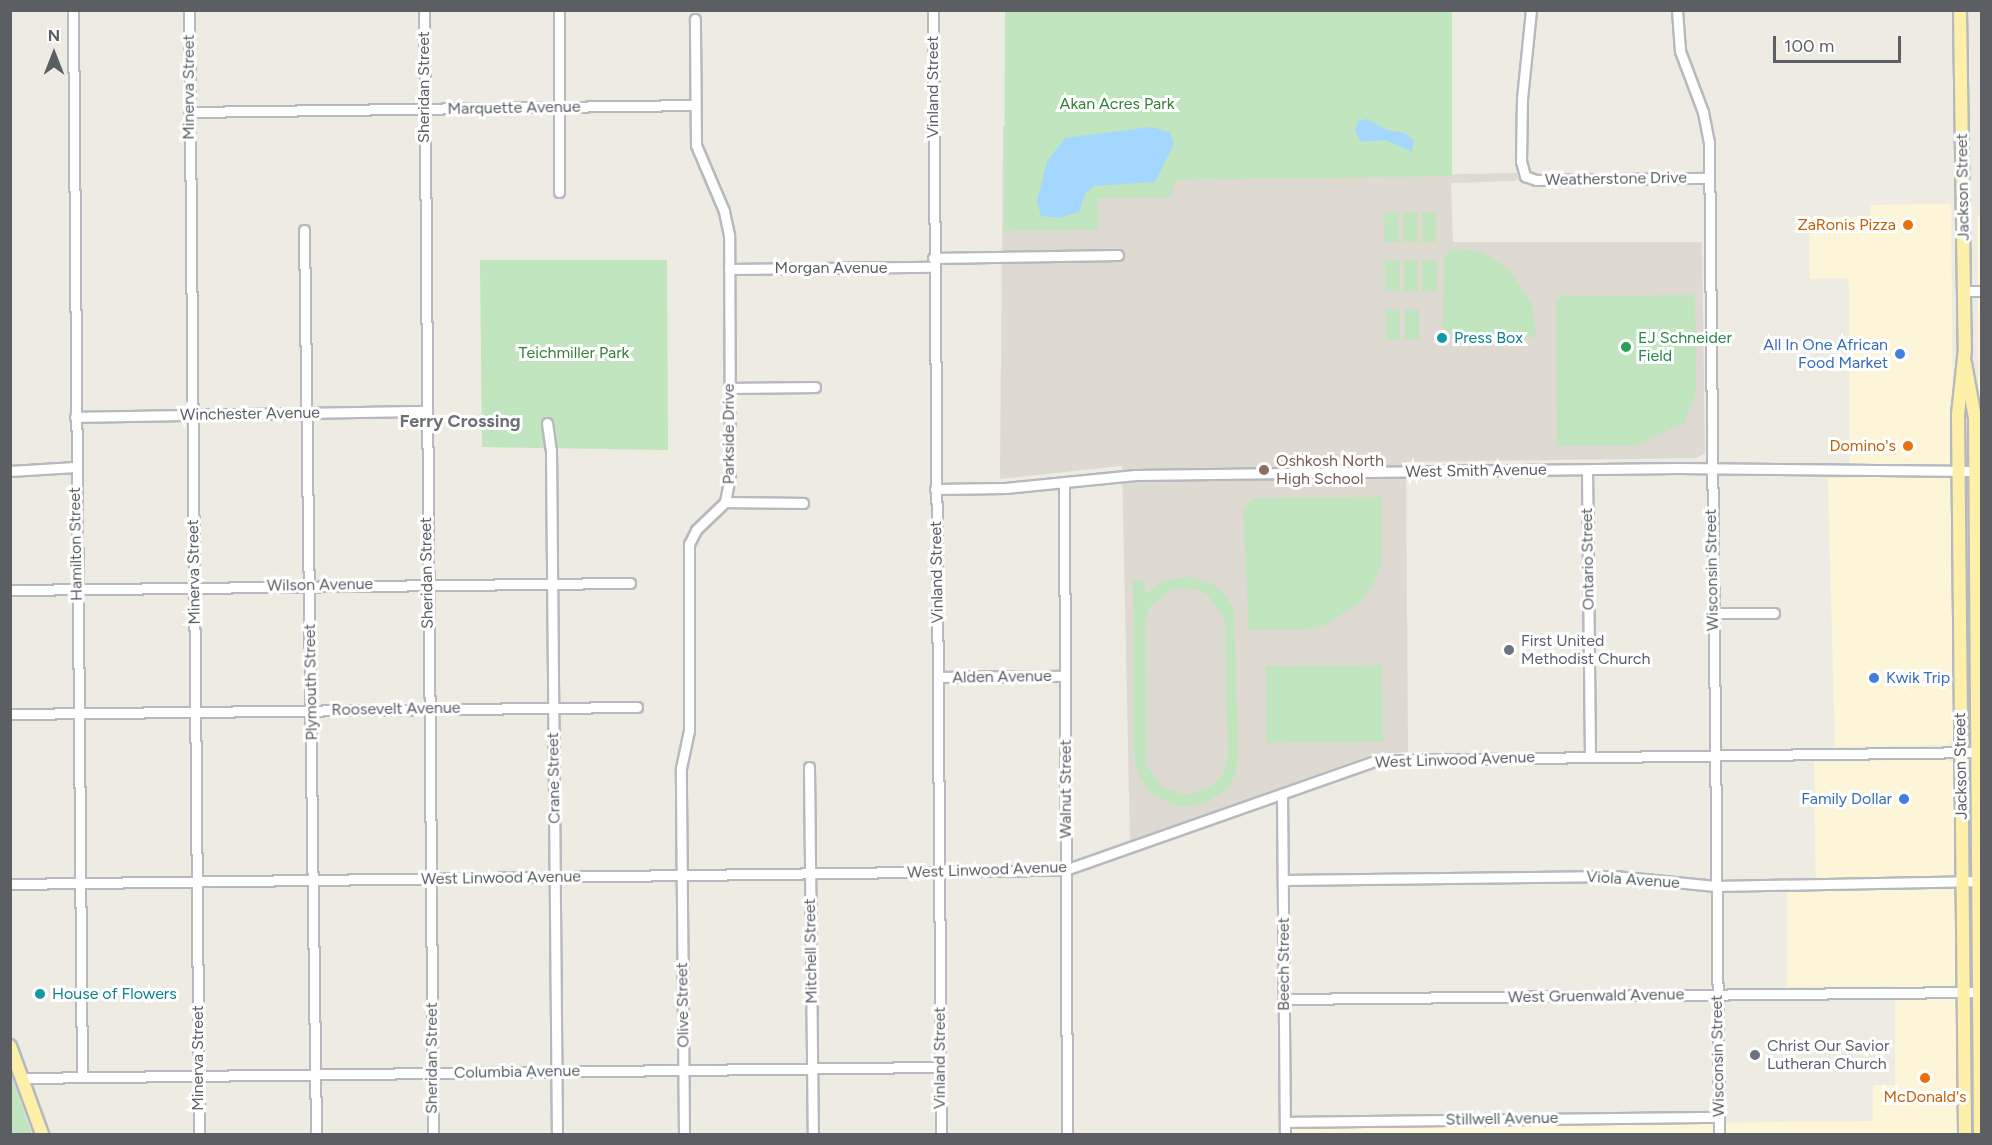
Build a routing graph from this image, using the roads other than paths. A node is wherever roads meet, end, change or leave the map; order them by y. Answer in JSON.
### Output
{"nodes":[{"id":1,"x":73,"y":10,"type":"edge"},
{"id":2,"x":189,"y":10,"type":"edge"},
{"id":3,"x":424,"y":10,"type":"edge"},
{"id":4,"x":558,"y":10,"type":"edge"},
{"id":5,"x":933,"y":10,"type":"edge"},
{"id":6,"x":1532,"y":10,"type":"edge"},
{"id":7,"x":1677,"y":10,"type":"edge"},
{"id":8,"x":1960,"y":10,"type":"edge"},
{"id":9,"x":695,"y":19,"type":"dead end"},
{"id":10,"x":694,"y":105,"type":"junction"},
{"id":11,"x":558,"y":108,"type":"junction"},
{"id":12,"x":424,"y":109,"type":"junction"},
{"id":13,"x":189,"y":112,"type":"junction"},
{"id":14,"x":1709,"y":178,"type":"junction"},
{"id":15,"x":559,"y":192,"type":"dead end"},
{"id":16,"x":304,"y":230,"type":"dead end"},
{"id":17,"x":1118,"y":255,"type":"dead end"},
{"id":18,"x":933,"y":262,"type":"junction"},
{"id":19,"x":729,"y":268,"type":"junction"},
{"id":20,"x":1965,"y":291,"type":"junction"},
{"id":21,"x":1982,"y":291,"type":"edge"},
{"id":22,"x":1965,"y":363,"type":"junction"},
{"id":23,"x":815,"y":387,"type":"dead end"},
{"id":24,"x":729,"y":388,"type":"junction"},
{"id":25,"x":426,"y":411,"type":"junction"},
{"id":26,"x":308,"y":414,"type":"junction"},
{"id":27,"x":192,"y":415,"type":"junction"},
{"id":28,"x":75,"y":417,"type":"junction"},
{"id":29,"x":547,"y":423,"type":"dead end"},
{"id":30,"x":75,"y":467,"type":"junction"},
{"id":31,"x":1587,"y":470,"type":"junction"},
{"id":32,"x":1711,"y":470,"type":"junction"},
{"id":33,"x":10,"y":471,"type":"edge"},
{"id":34,"x":1959,"y":471,"type":"junction"},
{"id":35,"x":1978,"y":471,"type":"edge"},
{"id":36,"x":1064,"y":482,"type":"junction"},
{"id":37,"x":935,"y":489,"type":"junction"},
{"id":38,"x":725,"y":502,"type":"junction"},
{"id":39,"x":803,"y":503,"type":"dead end"},
{"id":40,"x":552,"y":582,"type":"junction"},
{"id":41,"x":630,"y":583,"type":"dead end"},
{"id":42,"x":427,"y":584,"type":"junction"},
{"id":43,"x":310,"y":585,"type":"junction"},
{"id":44,"x":194,"y":587,"type":"junction"},
{"id":45,"x":77,"y":589,"type":"junction"},
{"id":46,"x":10,"y":590,"type":"edge"},
{"id":47,"x":1959,"y":611,"type":"junction"},
{"id":48,"x":1979,"y":611,"type":"edge"},
{"id":49,"x":1713,"y":613,"type":"junction"},
{"id":50,"x":1774,"y":613,"type":"dead end"},
{"id":51,"x":1065,"y":676,"type":"junction"},
{"id":52,"x":938,"y":677,"type":"junction"},
{"id":53,"x":553,"y":707,"type":"junction"},
{"id":54,"x":637,"y":707,"type":"dead end"},
{"id":55,"x":429,"y":709,"type":"junction"},
{"id":56,"x":312,"y":710,"type":"junction"},
{"id":57,"x":196,"y":712,"type":"junction"},
{"id":58,"x":79,"y":713,"type":"junction"},
{"id":59,"x":10,"y":714,"type":"edge"},
{"id":60,"x":1960,"y":752,"type":"junction"},
{"id":61,"x":1979,"y":752,"type":"edge"},
{"id":62,"x":1714,"y":756,"type":"junction"},
{"id":63,"x":1590,"y":757,"type":"junction"},
{"id":64,"x":809,"y":767,"type":"dead end"},
{"id":65,"x":1282,"y":794,"type":"junction"},
{"id":66,"x":1065,"y":870,"type":"junction"},
{"id":67,"x":939,"y":872,"type":"junction"},
{"id":68,"x":810,"y":874,"type":"junction"},
{"id":69,"x":682,"y":875,"type":"junction"},
{"id":70,"x":555,"y":877,"type":"junction"},
{"id":71,"x":431,"y":879,"type":"junction"},
{"id":72,"x":314,"y":880,"type":"junction"},
{"id":73,"x":1283,"y":880,"type":"junction"},
{"id":74,"x":197,"y":881,"type":"junction"},
{"id":75,"x":1980,"y":881,"type":"edge"},
{"id":76,"x":10,"y":884,"type":"edge"},
{"id":77,"x":81,"y":884,"type":"junction"},
{"id":78,"x":1962,"y":884,"type":"junction"},
{"id":79,"x":1716,"y":886,"type":"junction"},
{"id":80,"x":1964,"y":992,"type":"junction"},
{"id":81,"x":1979,"y":992,"type":"junction"},
{"id":82,"x":1717,"y":994,"type":"junction"},
{"id":83,"x":1284,"y":999,"type":"junction"},
{"id":84,"x":10,"y":1047,"type":"edge"},
{"id":85,"x":940,"y":1066,"type":"junction"},
{"id":86,"x":812,"y":1069,"type":"junction"},
{"id":87,"x":684,"y":1070,"type":"junction"},
{"id":88,"x":556,"y":1071,"type":"junction"},
{"id":89,"x":316,"y":1073,"type":"junction"},
{"id":90,"x":433,"y":1073,"type":"junction"},
{"id":91,"x":198,"y":1074,"type":"junction"},
{"id":92,"x":82,"y":1077,"type":"junction"},
{"id":93,"x":22,"y":1078,"type":"junction"},
{"id":94,"x":1719,"y":1117,"type":"junction"},
{"id":95,"x":1285,"y":1122,"type":"junction"},
{"id":96,"x":1067,"y":1133,"type":"dead end"},
{"id":97,"x":42,"y":1134,"type":"edge"},
{"id":98,"x":199,"y":1134,"type":"edge"},
{"id":99,"x":316,"y":1134,"type":"edge"},
{"id":100,"x":433,"y":1134,"type":"edge"},
{"id":101,"x":557,"y":1134,"type":"edge"},
{"id":102,"x":684,"y":1134,"type":"edge"},
{"id":103,"x":813,"y":1134,"type":"edge"},
{"id":104,"x":941,"y":1134,"type":"edge"},
{"id":105,"x":1285,"y":1134,"type":"edge"},
{"id":106,"x":1719,"y":1134,"type":"edge"},
{"id":107,"x":1965,"y":1134,"type":"edge"},
{"id":108,"x":1980,"y":1134,"type":"edge"}],
"edges":[{"from":1,"to":28,"type":"street","name":"Hamilton Street"},
{"from":2,"to":13,"type":"street","name":"Minerva Street"},
{"from":3,"to":12,"type":"street","name":"Sheridan Street"},
{"from":4,"to":11,"type":"street"},
{"from":5,"to":18,"type":"street","name":"Vinland Street"},
{"from":6,"to":14,"type":"street","name":"Weatherstone Drive"},
{"from":7,"to":14,"type":"street","name":"Wisconsin Street"},
{"from":8,"to":20,"type":"main road","name":"Jackson Street"},
{"from":9,"to":10,"type":"street","name":"Parkside Drive"},
{"from":10,"to":11,"type":"street","name":"Marquette Avenue"},
{"from":10,"to":19,"type":"street","name":"Parkside Drive"},
{"from":11,"to":12,"type":"street","name":"Marquette Avenue"},
{"from":11,"to":15,"type":"street"},
{"from":12,"to":13,"type":"street","name":"Marquette Avenue"},
{"from":12,"to":25,"type":"street","name":"Sheridan Street"},
{"from":13,"to":27,"type":"street","name":"Minerva Street"},
{"from":14,"to":32,"type":"street","name":"Wisconsin Street"},
{"from":16,"to":26,"type":"street","name":"Plymouth Street"},
{"from":17,"to":18,"type":"street","name":"Morgan Avenue"},
{"from":18,"to":19,"type":"street","name":"Morgan Avenue"},
{"from":18,"to":37,"type":"street","name":"Vinland Street"},
{"from":19,"to":24,"type":"street","name":"Parkside Drive"},
{"from":20,"to":21,"type":"street"},
{"from":20,"to":22,"type":"main road","name":"Jackson Street"},
{"from":22,"to":34,"type":"main road","name":"Jackson Street"},
{"from":22,"to":35,"type":"main road","name":"Jackson Street"},
{"from":23,"to":24,"type":"street"},
{"from":24,"to":38,"type":"street","name":"Parkside Drive"},
{"from":25,"to":26,"type":"street","name":"Winchester Avenue"},
{"from":25,"to":42,"type":"street","name":"Sheridan Street"},
{"from":26,"to":27,"type":"street","name":"Winchester Avenue"},
{"from":26,"to":43,"type":"street","name":"Plymouth Street"},
{"from":27,"to":28,"type":"street","name":"Winchester Avenue"},
{"from":27,"to":44,"type":"street","name":"Minerva Street"},
{"from":28,"to":30,"type":"street","name":"Hamilton Street"},
{"from":29,"to":40,"type":"street","name":"Crane Street"},
{"from":30,"to":33,"type":"street"},
{"from":30,"to":45,"type":"street","name":"Hamilton Street"},
{"from":31,"to":32,"type":"street","name":"West Smith Avenue"},
{"from":31,"to":36,"type":"street","name":"West Smith Avenue"},
{"from":31,"to":63,"type":"street","name":"Ontario Street"},
{"from":32,"to":34,"type":"street","name":"West Smith Avenue"},
{"from":32,"to":49,"type":"street","name":"Wisconsin Street"},
{"from":34,"to":35,"type":"street","name":"West Smith Avenue"},
{"from":34,"to":47,"type":"main road","name":"Jackson Street"},
{"from":35,"to":48,"type":"main road","name":"Jackson Street"},
{"from":36,"to":37,"type":"street","name":"West Smith Avenue"},
{"from":36,"to":51,"type":"street","name":"Walnut Street"},
{"from":37,"to":52,"type":"street","name":"Vinland Street"},
{"from":38,"to":39,"type":"street"},
{"from":38,"to":69,"type":"street","name":"Parkside Drive"},
{"from":40,"to":41,"type":"street","name":"Wilson Avenue"},
{"from":40,"to":42,"type":"street","name":"Wilson Avenue"},
{"from":40,"to":53,"type":"street","name":"Crane Street"},
{"from":42,"to":43,"type":"street","name":"Wilson Avenue"},
{"from":42,"to":55,"type":"street","name":"Sheridan Street"},
{"from":43,"to":44,"type":"street","name":"Wilson Avenue"},
{"from":43,"to":56,"type":"street","name":"Plymouth Street"},
{"from":44,"to":45,"type":"street","name":"Wilson Avenue"},
{"from":44,"to":57,"type":"street","name":"Minerva Street"},
{"from":45,"to":46,"type":"street","name":"Wilson Avenue"},
{"from":45,"to":58,"type":"street","name":"Hamilton Street"},
{"from":47,"to":48,"type":"street"},
{"from":47,"to":60,"type":"main road","name":"Jackson Street"},
{"from":48,"to":61,"type":"main road","name":"Jackson Street"},
{"from":49,"to":50,"type":"street"},
{"from":49,"to":62,"type":"street","name":"Wisconsin Street"},
{"from":51,"to":52,"type":"street","name":"Alden Avenue"},
{"from":51,"to":66,"type":"street","name":"Walnut Street"},
{"from":52,"to":67,"type":"street","name":"Vinland Street"},
{"from":53,"to":54,"type":"street","name":"Roosevelt Avenue"},
{"from":53,"to":55,"type":"street","name":"Roosevelt Avenue"},
{"from":53,"to":70,"type":"street","name":"Crane Street"},
{"from":55,"to":56,"type":"street","name":"Roosevelt Avenue"},
{"from":55,"to":71,"type":"street","name":"Sheridan Street"},
{"from":56,"to":57,"type":"street","name":"Roosevelt Avenue"},
{"from":56,"to":72,"type":"street","name":"Plymouth Street"},
{"from":57,"to":58,"type":"street","name":"Roosevelt Avenue"},
{"from":57,"to":74,"type":"street","name":"Minerva Street"},
{"from":58,"to":59,"type":"street","name":"Roosevelt Avenue"},
{"from":58,"to":77,"type":"street","name":"Hamilton Street"},
{"from":60,"to":61,"type":"street","name":"West Linwood Avenue"},
{"from":60,"to":62,"type":"street","name":"West Linwood Avenue"},
{"from":60,"to":78,"type":"main road","name":"Jackson Street"},
{"from":61,"to":75,"type":"main road","name":"Jackson Street"},
{"from":62,"to":63,"type":"street","name":"West Linwood Avenue"},
{"from":62,"to":79,"type":"street","name":"Wisconsin Street"},
{"from":63,"to":65,"type":"street","name":"West Linwood Avenue"},
{"from":64,"to":68,"type":"street","name":"Mitchell Street"},
{"from":65,"to":66,"type":"street","name":"West Linwood Avenue"},
{"from":65,"to":73,"type":"street","name":"Beech Street"},
{"from":66,"to":67,"type":"street","name":"West Linwood Avenue"},
{"from":66,"to":96,"type":"street","name":"Walnut Street"},
{"from":67,"to":68,"type":"street","name":"West Linwood Avenue"},
{"from":67,"to":85,"type":"street","name":"Vinland Street"},
{"from":68,"to":69,"type":"street","name":"West Linwood Avenue"},
{"from":68,"to":86,"type":"street","name":"Mitchell Street"},
{"from":69,"to":70,"type":"street","name":"West Linwood Avenue"},
{"from":69,"to":87,"type":"street","name":"Olive Street"},
{"from":70,"to":71,"type":"street","name":"West Linwood Avenue"},
{"from":70,"to":88,"type":"street","name":"Crane Street"},
{"from":71,"to":72,"type":"street","name":"West Linwood Avenue"},
{"from":71,"to":90,"type":"street","name":"Sheridan Street"},
{"from":72,"to":74,"type":"street","name":"West Linwood Avenue"},
{"from":72,"to":89,"type":"street","name":"Plymouth Street"},
{"from":73,"to":79,"type":"street","name":"Viola Avenue"},
{"from":73,"to":83,"type":"street","name":"Beech Street"},
{"from":74,"to":77,"type":"street","name":"West Linwood Avenue"},
{"from":74,"to":91,"type":"street","name":"Minerva Street"},
{"from":75,"to":78,"type":"street","name":"Viola Avenue"},
{"from":75,"to":81,"type":"main road","name":"Jackson Street"},
{"from":76,"to":77,"type":"street","name":"West Linwood Avenue"},
{"from":77,"to":92,"type":"street","name":"Hamilton Street"},
{"from":78,"to":79,"type":"street","name":"Viola Avenue"},
{"from":78,"to":80,"type":"main road","name":"Jackson Street"},
{"from":79,"to":82,"type":"street","name":"Wisconsin Street"},
{"from":80,"to":81,"type":"street","name":"West Gruenwald Avenue"},
{"from":80,"to":82,"type":"street","name":"West Gruenwald Avenue"},
{"from":80,"to":107,"type":"main road","name":"Jackson Street"},
{"from":81,"to":108,"type":"main road","name":"Jackson Street"},
{"from":82,"to":83,"type":"street","name":"West Gruenwald Avenue"},
{"from":82,"to":94,"type":"street","name":"Wisconsin Street"},
{"from":83,"to":95,"type":"street","name":"Beech Street"},
{"from":84,"to":93,"type":"main road"},
{"from":85,"to":86,"type":"street","name":"Columbia Avenue"},
{"from":85,"to":104,"type":"street","name":"Vinland Street"},
{"from":86,"to":87,"type":"street","name":"Columbia Avenue"},
{"from":86,"to":103,"type":"street","name":"Mitchell Street"},
{"from":87,"to":88,"type":"street","name":"Columbia Avenue"},
{"from":87,"to":102,"type":"street","name":"Olive Street"},
{"from":88,"to":90,"type":"street","name":"Columbia Avenue"},
{"from":88,"to":101,"type":"street","name":"Crane Street"},
{"from":89,"to":90,"type":"street","name":"Columbia Avenue"},
{"from":89,"to":91,"type":"street","name":"Columbia Avenue"},
{"from":89,"to":99,"type":"street","name":"Plymouth Street"},
{"from":90,"to":100,"type":"street","name":"Sheridan Street"},
{"from":91,"to":92,"type":"street","name":"Columbia Avenue"},
{"from":91,"to":98,"type":"street","name":"Minerva Street"},
{"from":92,"to":93,"type":"street","name":"Columbia Avenue"},
{"from":93,"to":97,"type":"main road"},
{"from":94,"to":95,"type":"street","name":"Stillwell Avenue"},
{"from":94,"to":106,"type":"street","name":"Wisconsin Street"},
{"from":95,"to":105,"type":"street","name":"Beech Street"}]}
